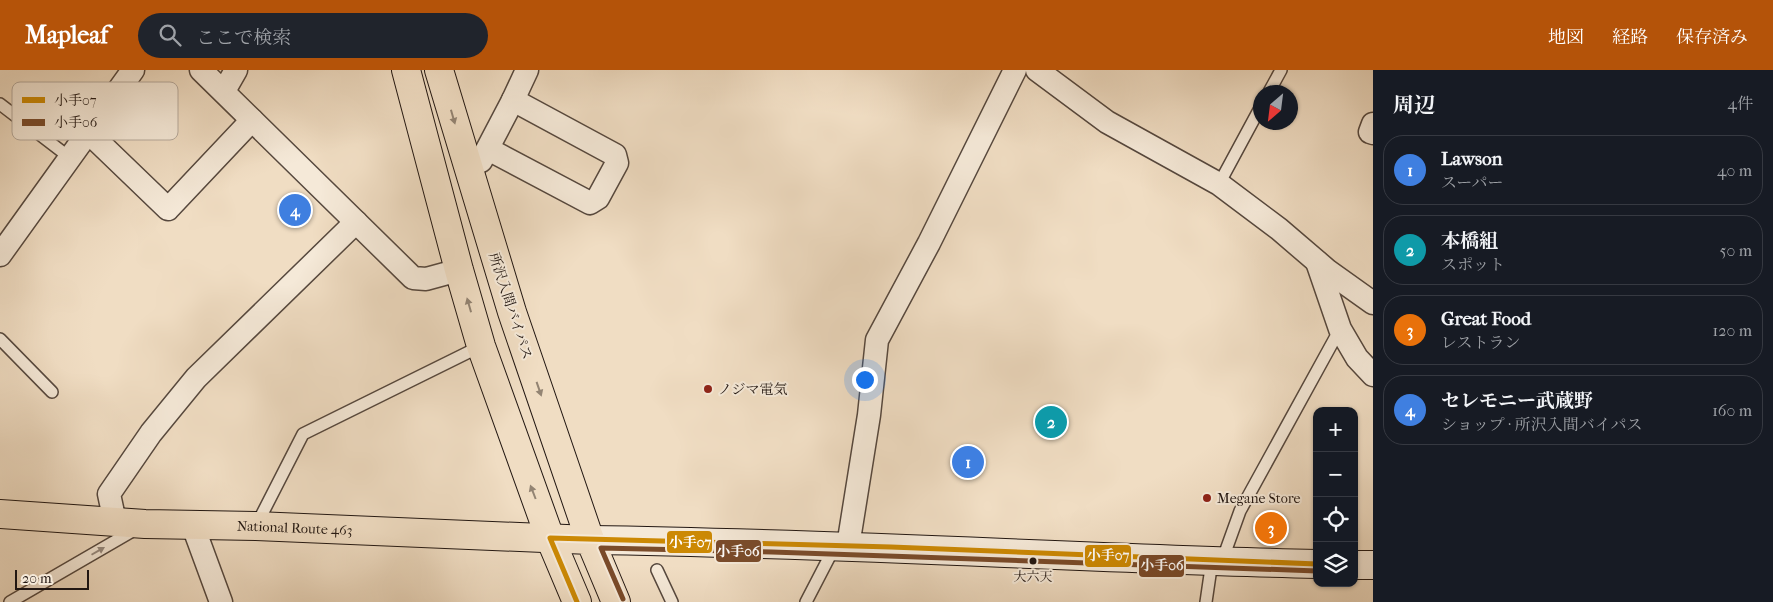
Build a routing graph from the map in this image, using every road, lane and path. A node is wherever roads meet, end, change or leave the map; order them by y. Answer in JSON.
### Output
{"nodes":[{"id":1,"x":133,"y":70,"type":"edge"},
{"id":2,"x":201,"y":70,"type":"edge"},
{"id":3,"x":236,"y":70,"type":"edge"},
{"id":4,"x":406,"y":70,"type":"edge"},
{"id":5,"x":439,"y":70,"type":"edge"},
{"id":6,"x":527,"y":70,"type":"edge"},
{"id":7,"x":1015,"y":70,"type":"edge"},
{"id":8,"x":1037,"y":70,"type":"edge"},
{"id":9,"x":1281,"y":70,"type":"edge"},
{"id":10,"x":124,"y":82,"type":"edge"},
{"id":11,"x":1273,"y":85,"type":"edge"},
{"id":12,"x":224,"y":91,"type":"junction"},
{"id":13,"x":513,"y":100,"type":"junction"},
{"id":14,"x":0,"y":104,"type":"edge"},
{"id":15,"x":12,"y":113,"type":"edge"},
{"id":16,"x":252,"y":120,"type":"junction"},
{"id":17,"x":1253,"y":121,"type":"edge"},
{"id":18,"x":1373,"y":124,"type":"edge"},
{"id":19,"x":1373,"y":133,"type":"edge"},
{"id":20,"x":47,"y":140,"type":"edge"},
{"id":21,"x":82,"y":140,"type":"edge"},
{"id":22,"x":96,"y":140,"type":"edge"},
{"id":23,"x":488,"y":149,"type":"junction"},
{"id":24,"x":69,"y":157,"type":"junction"},
{"id":25,"x":470,"y":176,"type":"junction"},
{"id":26,"x":1219,"y":184,"type":"junction"},
{"id":27,"x":356,"y":222,"type":"junction"},
{"id":28,"x":7,"y":232,"type":"edge"},
{"id":29,"x":0,"y":255,"type":"edge"},
{"id":30,"x":1317,"y":262,"type":"junction"},
{"id":31,"x":459,"y":270,"type":"junction"},
{"id":32,"x":1373,"y":303,"type":"edge"},
{"id":33,"x":1340,"y":329,"type":"junction"},
{"id":34,"x":0,"y":339,"type":"edge"},
{"id":35,"x":482,"y":346,"type":"junction"},
{"id":36,"x":1373,"y":375,"type":"edge"},
{"id":37,"x":52,"y":392,"type":"dead end"},
{"id":38,"x":0,"y":514,"type":"edge"},
{"id":39,"x":115,"y":522,"type":"junction"},
{"id":40,"x":145,"y":524,"type":"junction"},
{"id":41,"x":193,"y":526,"type":"junction"},
{"id":42,"x":256,"y":526,"type":"junction"},
{"id":43,"x":550,"y":538,"type":"junction"},
{"id":44,"x":590,"y":540,"type":"junction"},
{"id":45,"x":841,"y":546,"type":"junction"},
{"id":46,"x":1217,"y":561,"type":"junction"},
{"id":47,"x":1313,"y":564,"type":"edge"},
{"id":48,"x":1358,"y":565,"type":"edge"},
{"id":49,"x":1373,"y":565,"type":"edge"},
{"id":50,"x":657,"y":570,"type":"dead end"},
{"id":51,"x":10,"y":602,"type":"edge"},
{"id":52,"x":221,"y":602,"type":"edge"},
{"id":53,"x":578,"y":602,"type":"edge"},
{"id":54,"x":616,"y":602,"type":"edge"},
{"id":55,"x":672,"y":602,"type":"edge"},
{"id":56,"x":806,"y":602,"type":"edge"},
{"id":57,"x":1206,"y":602,"type":"edge"}],
"edges":[{"from":1,"to":10,"type":"street"},
{"from":2,"to":12,"type":"street"},
{"from":3,"to":12,"type":"street"},
{"from":4,"to":31,"type":"main road"},
{"from":5,"to":25,"type":"main road","name":"所沢入間バイパス","one_way":true},
{"from":6,"to":13,"type":"street"},
{"from":7,"to":45,"type":"street"},
{"from":8,"to":26,"type":"street"},
{"from":9,"to":11,"type":"lane"},
{"from":12,"to":16,"type":"street"},
{"from":13,"to":23,"type":"street"},
{"from":13,"to":23,"type":"street"},
{"from":14,"to":15,"type":"lane"},
{"from":16,"to":22,"type":"street"},
{"from":16,"to":27,"type":"street"},
{"from":17,"to":26,"type":"lane"},
{"from":18,"to":19,"type":"street"},
{"from":20,"to":24,"type":"lane"},
{"from":21,"to":24,"type":"street"},
{"from":23,"to":25,"type":"street"},
{"from":24,"to":28,"type":"street"},
{"from":25,"to":44,"type":"main road","name":"所沢入間バイパス","one_way":true},
{"from":26,"to":30,"type":"street"},
{"from":27,"to":31,"type":"street"},
{"from":27,"to":39,"type":"street"},
{"from":28,"to":29,"type":"street"},
{"from":30,"to":32,"type":"street"},
{"from":30,"to":33,"type":"street"},
{"from":35,"to":31,"type":"main road","one_way":true},
{"from":33,"to":36,"type":"street"},
{"from":33,"to":46,"type":"lane"},
{"from":34,"to":37,"type":"lane"},
{"from":35,"to":42,"type":"lane"},
{"from":43,"to":35,"type":"main road","one_way":true},
{"from":38,"to":39,"type":"main road","name":"National Route 463"},
{"from":39,"to":40,"type":"main road","name":"National Route 463"},
{"from":40,"to":41,"type":"main road","name":"National Route 463"},
{"from":51,"to":40,"type":"lane","one_way":true},
{"from":41,"to":42,"type":"main road","name":"National Route 463"},
{"from":41,"to":52,"type":"street"},
{"from":42,"to":43,"type":"main road","name":"National Route 463"},
{"from":43,"to":44,"type":"main road","name":"National Route 463"},
{"from":43,"to":53,"type":"main road"},
{"from":44,"to":45,"type":"main road"},
{"from":44,"to":54,"type":"main road","name":"所沢入間バイパス"},
{"from":45,"to":46,"type":"main road"},
{"from":45,"to":56,"type":"lane"},
{"from":46,"to":47,"type":"main road"},
{"from":46,"to":57,"type":"lane"},
{"from":48,"to":49,"type":"main road"},
{"from":50,"to":55,"type":"lane"}]}
